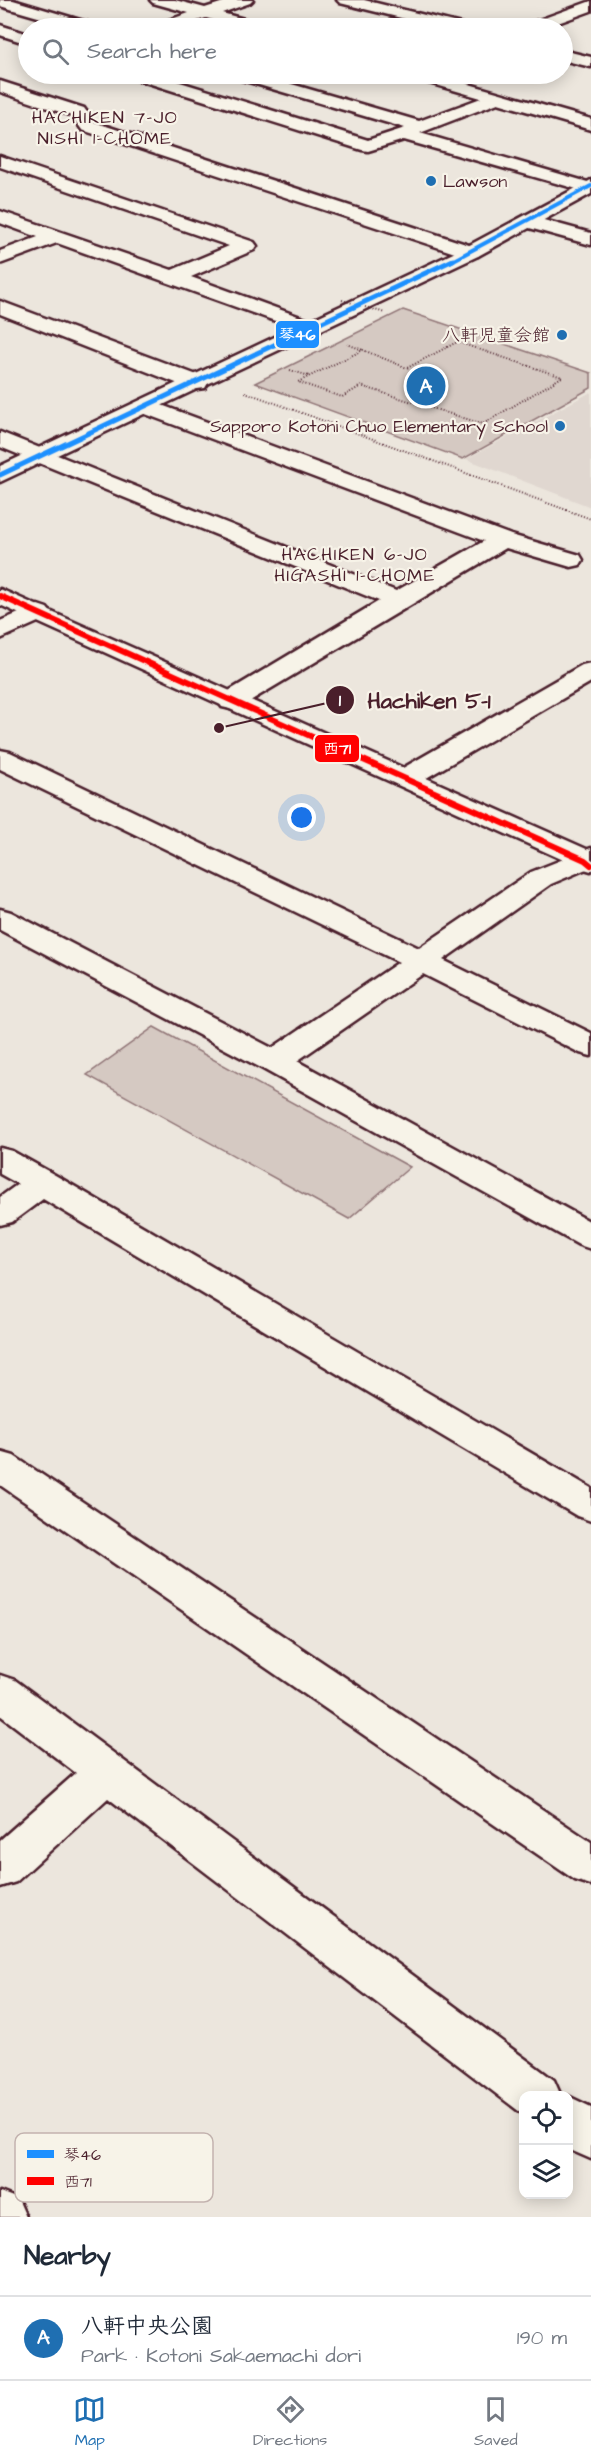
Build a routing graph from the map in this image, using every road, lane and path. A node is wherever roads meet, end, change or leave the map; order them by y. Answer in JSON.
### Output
{"nodes":[{"id":1,"x":158,"y":0,"type":"edge"},
{"id":2,"x":245,"y":0,"type":"edge"},
{"id":3,"x":345,"y":0,"type":"edge"},
{"id":4,"x":0,"y":1,"type":"edge"},
{"id":5,"x":418,"y":3,"type":"dead end"},
{"id":6,"x":591,"y":6,"type":"edge"},
{"id":7,"x":25,"y":9,"type":"junction"},
{"id":8,"x":392,"y":12,"type":"junction"},
{"id":9,"x":208,"y":14,"type":"junction"},
{"id":10,"x":0,"y":16,"type":"edge"},
{"id":11,"x":56,"y":18,"type":"edge"},
{"id":12,"x":194,"y":18,"type":"edge"},
{"id":13,"x":223,"y":18,"type":"edge"},
{"id":14,"x":417,"y":18,"type":"edge"},
{"id":15,"x":558,"y":18,"type":"edge"},
{"id":16,"x":0,"y":30,"type":"edge"},
{"id":17,"x":18,"y":36,"type":"edge"},
{"id":18,"x":573,"y":58,"type":"edge"},
{"id":19,"x":591,"y":62,"type":"edge"},
{"id":20,"x":170,"y":84,"type":"edge"},
{"id":21,"x":275,"y":84,"type":"edge"},
{"id":22,"x":453,"y":84,"type":"edge"},
{"id":23,"x":0,"y":86,"type":"edge"},
{"id":24,"x":499,"y":97,"type":"junction"},
{"id":25,"x":591,"y":125,"type":"edge"},
{"id":26,"x":420,"y":127,"type":"junction"},
{"id":27,"x":403,"y":134,"type":"junction"},
{"id":28,"x":0,"y":161,"type":"edge"},
{"id":29,"x":590,"y":187,"type":"edge"},
{"id":30,"x":0,"y":217,"type":"edge"},
{"id":31,"x":529,"y":222,"type":"junction"},
{"id":32,"x":55,"y":237,"type":"junction"},
{"id":33,"x":591,"y":239,"type":"edge"},
{"id":34,"x":471,"y":252,"type":"junction"},
{"id":35,"x":0,"y":258,"type":"edge"},
{"id":36,"x":173,"y":277,"type":"junction"},
{"id":37,"x":342,"y":300,"type":"dead end"},
{"id":38,"x":0,"y":307,"type":"edge"},
{"id":39,"x":385,"y":313,"type":"dead end"},
{"id":40,"x":313,"y":328,"type":"junction"},
{"id":41,"x":345,"y":343,"type":"dead end"},
{"id":42,"x":364,"y":350,"type":"junction"},
{"id":43,"x":197,"y":383,"type":"junction"},
{"id":44,"x":243,"y":391,"type":"dead end"},
{"id":45,"x":148,"y":406,"type":"junction"},
{"id":46,"x":0,"y":439,"type":"edge"},
{"id":47,"x":42,"y":455,"type":"junction"},
{"id":48,"x":0,"y":475,"type":"edge"},
{"id":49,"x":591,"y":519,"type":"edge"},
{"id":50,"x":503,"y":540,"type":"junction"},
{"id":51,"x":571,"y":560,"type":"dead end"},
{"id":52,"x":0,"y":596,"type":"edge"},
{"id":53,"x":398,"y":600,"type":"junction"},
{"id":54,"x":38,"y":613,"type":"junction"},
{"id":55,"x":0,"y":631,"type":"edge"},
{"id":56,"x":590,"y":672,"type":"edge"},
{"id":57,"x":231,"y":701,"type":"junction"},
{"id":58,"x":0,"y":759,"type":"edge"},
{"id":59,"x":406,"y":778,"type":"junction"},
{"id":60,"x":590,"y":861,"type":"edge"},
{"id":61,"x":0,"y":918,"type":"edge"},
{"id":62,"x":421,"y":961,"type":"junction"},
{"id":63,"x":591,"y":1046,"type":"edge"},
{"id":64,"x":274,"y":1062,"type":"junction"},
{"id":65,"x":0,"y":1159,"type":"edge"},
{"id":66,"x":43,"y":1183,"type":"junction"},
{"id":67,"x":0,"y":1214,"type":"edge"},
{"id":68,"x":591,"y":1237,"type":"edge"},
{"id":69,"x":0,"y":1467,"type":"edge"},
{"id":70,"x":591,"y":1506,"type":"edge"},
{"id":71,"x":0,"y":1692,"type":"edge"},
{"id":72,"x":107,"y":1772,"type":"junction"},
{"id":73,"x":591,"y":1866,"type":"edge"},
{"id":74,"x":0,"y":1868,"type":"edge"},
{"id":75,"x":530,"y":2091,"type":"edge"},
{"id":76,"x":573,"y":2123,"type":"edge"},
{"id":77,"x":591,"y":2136,"type":"edge"}],
"edges":[{"from":1,"to":9,"type":"street"},
{"from":2,"to":9,"type":"street"},
{"from":3,"to":8,"type":"street"},
{"from":4,"to":7,"type":"street"},
{"from":5,"to":8,"type":"street"},
{"from":6,"to":15,"type":"street"},
{"from":7,"to":10,"type":"street"},
{"from":7,"to":11,"type":"street"},
{"from":8,"to":14,"type":"street"},
{"from":9,"to":12,"type":"street"},
{"from":9,"to":13,"type":"street"},
{"from":16,"to":17,"type":"street"},
{"from":18,"to":19,"type":"street"},
{"from":20,"to":27,"type":"street"},
{"from":21,"to":26,"type":"street"},
{"from":22,"to":24,"type":"street"},
{"from":23,"to":34,"type":"street"},
{"from":24,"to":25,"type":"street"},
{"from":24,"to":26,"type":"street"},
{"from":26,"to":27,"type":"street"},
{"from":27,"to":29,"type":"street"},
{"from":28,"to":36,"type":"street"},
{"from":29,"to":31,"type":"street"},
{"from":30,"to":32,"type":"street"},
{"from":31,"to":33,"type":"street"},
{"from":31,"to":34,"type":"street"},
{"from":32,"to":35,"type":"street"},
{"from":32,"to":36,"type":"street"},
{"from":34,"to":40,"type":"street"},
{"from":36,"to":40,"type":"street"},
{"from":37,"to":39,"type":"path","bridge":true},
{"from":38,"to":43,"type":"street"},
{"from":40,"to":43,"type":"street"},
{"from":41,"to":42,"type":"path"},
{"from":42,"to":42,"type":"path"},
{"from":43,"to":45,"type":"street"},
{"from":44,"to":49,"type":"path"},
{"from":45,"to":47,"type":"street"},
{"from":45,"to":50,"type":"street"},
{"from":46,"to":47,"type":"street"},
{"from":47,"to":48,"type":"street"},
{"from":47,"to":53,"type":"street"},
{"from":50,"to":51,"type":"street"},
{"from":50,"to":53,"type":"street"},
{"from":52,"to":54,"type":"street"},
{"from":53,"to":57,"type":"street"},
{"from":54,"to":55,"type":"street"},
{"from":54,"to":57,"type":"street"},
{"from":56,"to":59,"type":"street"},
{"from":57,"to":59,"type":"street"},
{"from":58,"to":62,"type":"street"},
{"from":59,"to":60,"type":"street"},
{"from":60,"to":62,"type":"street"},
{"from":61,"to":64,"type":"street"},
{"from":62,"to":63,"type":"street"},
{"from":62,"to":64,"type":"street"},
{"from":64,"to":68,"type":"street"},
{"from":65,"to":66,"type":"street"},
{"from":66,"to":67,"type":"street"},
{"from":66,"to":70,"type":"street"},
{"from":69,"to":73,"type":"street"},
{"from":71,"to":72,"type":"street"},
{"from":72,"to":74,"type":"street"},
{"from":72,"to":75,"type":"street"},
{"from":76,"to":77,"type":"street"}]}
